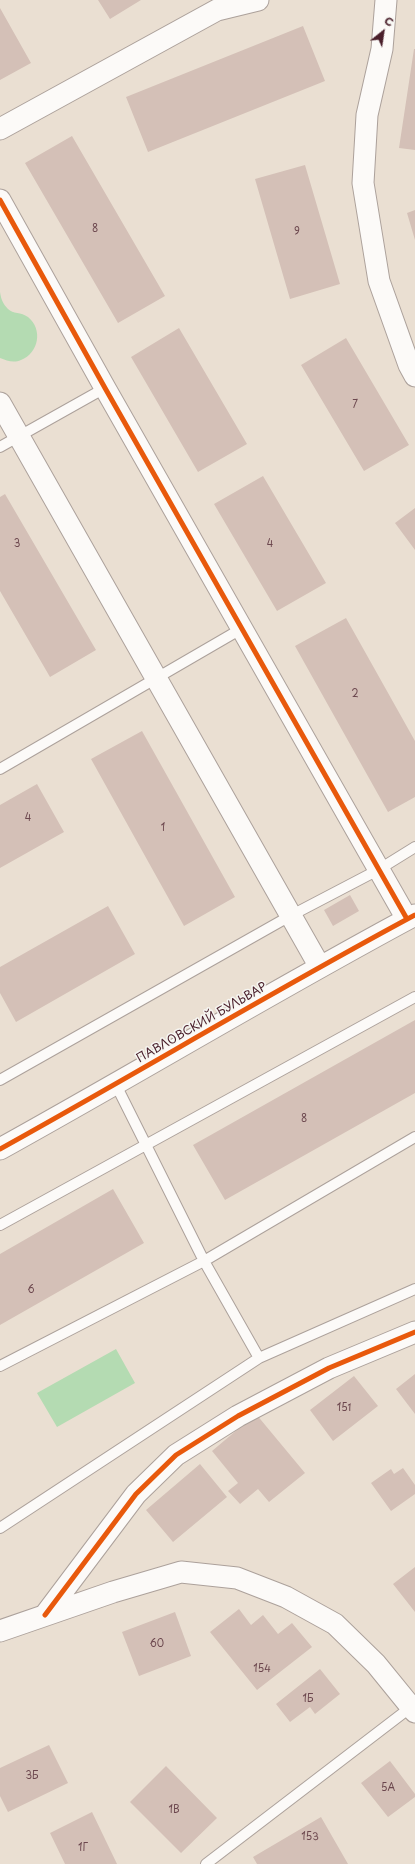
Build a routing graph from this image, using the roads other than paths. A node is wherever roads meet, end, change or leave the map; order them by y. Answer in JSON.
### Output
{"nodes":[{"id":1,"x":258,"y":0,"type":"edge"},
{"id":2,"x":386,"y":0,"type":"edge"},
{"id":3,"x":214,"y":5,"type":"edge"},
{"id":4,"x":0,"y":128,"type":"edge"},
{"id":5,"x":0,"y":200,"type":"edge"},
{"id":6,"x":415,"y":376,"type":"edge"},
{"id":7,"x":105,"y":388,"type":"junction"},
{"id":8,"x":0,"y":403,"type":"edge"},
{"id":9,"x":19,"y":436,"type":"junction"},
{"id":10,"x":0,"y":447,"type":"edge"},
{"id":11,"x":241,"y":629,"type":"junction"},
{"id":12,"x":156,"y":679,"type":"junction"},
{"id":13,"x":0,"y":769,"type":"edge"},
{"id":14,"x":415,"y":847,"type":"edge"},
{"id":15,"x":378,"y":870,"type":"junction"},
{"id":16,"x":290,"y":916,"type":"junction"},
{"id":17,"x":411,"y":917,"type":"edge"},
{"id":18,"x":320,"y":967,"type":"junction"},
{"id":19,"x":415,"y":997,"type":"edge"},
{"id":20,"x":0,"y":1080,"type":"edge"},
{"id":21,"x":116,"y":1085,"type":"junction"},
{"id":22,"x":415,"y":1137,"type":"edge"},
{"id":23,"x":146,"y":1143,"type":"junction"},
{"id":24,"x":0,"y":1149,"type":"edge"},
{"id":25,"x":0,"y":1225,"type":"edge"},
{"id":26,"x":204,"y":1261,"type":"junction"},
{"id":27,"x":415,"y":1289,"type":"edge"},
{"id":28,"x":415,"y":1332,"type":"edge"},
{"id":29,"x":259,"y":1358,"type":"junction"},
{"id":30,"x":0,"y":1366,"type":"edge"},
{"id":31,"x":0,"y":1528,"type":"edge"},
{"id":32,"x":45,"y":1615,"type":"junction"},
{"id":33,"x":0,"y":1631,"type":"edge"},
{"id":34,"x":413,"y":1709,"type":"edge"},
{"id":35,"x":206,"y":1864,"type":"edge"}],
"edges":[{"from":1,"to":3,"type":"street"},
{"from":2,"to":6,"type":"street"},
{"from":3,"to":4,"type":"street"},
{"from":5,"to":7,"type":"street"},
{"from":7,"to":9,"type":"lane"},
{"from":7,"to":11,"type":"street"},
{"from":8,"to":9,"type":"street"},
{"from":9,"to":10,"type":"lane"},
{"from":9,"to":12,"type":"street"},
{"from":11,"to":12,"type":"lane"},
{"from":11,"to":15,"type":"street"},
{"from":12,"to":13,"type":"lane"},
{"from":12,"to":16,"type":"street"},
{"from":14,"to":15,"type":"lane"},
{"from":15,"to":16,"type":"lane"},
{"from":15,"to":17,"type":"street"},
{"from":16,"to":18,"type":"street"},
{"from":16,"to":20,"type":"lane"},
{"from":17,"to":18,"type":"street","name":"ПАВЛОВСКИЙ БУЛЬВАР"},
{"from":18,"to":21,"type":"street","name":"ПАВЛОВСКИЙ БУЛЬВАР"},
{"from":19,"to":23,"type":"lane"},
{"from":21,"to":23,"type":"lane"},
{"from":21,"to":24,"type":"street","name":"ПАВЛОВСКИЙ БУЛЬВАР"},
{"from":22,"to":26,"type":"lane"},
{"from":23,"to":25,"type":"lane"},
{"from":23,"to":26,"type":"lane"},
{"from":26,"to":29,"type":"lane"},
{"from":26,"to":30,"type":"lane"},
{"from":27,"to":29,"type":"lane"},
{"from":28,"to":32,"type":"street"},
{"from":29,"to":31,"type":"lane"},
{"from":32,"to":33,"type":"street"},
{"from":32,"to":34,"type":"street"},
{"from":34,"to":35,"type":"lane"}]}
